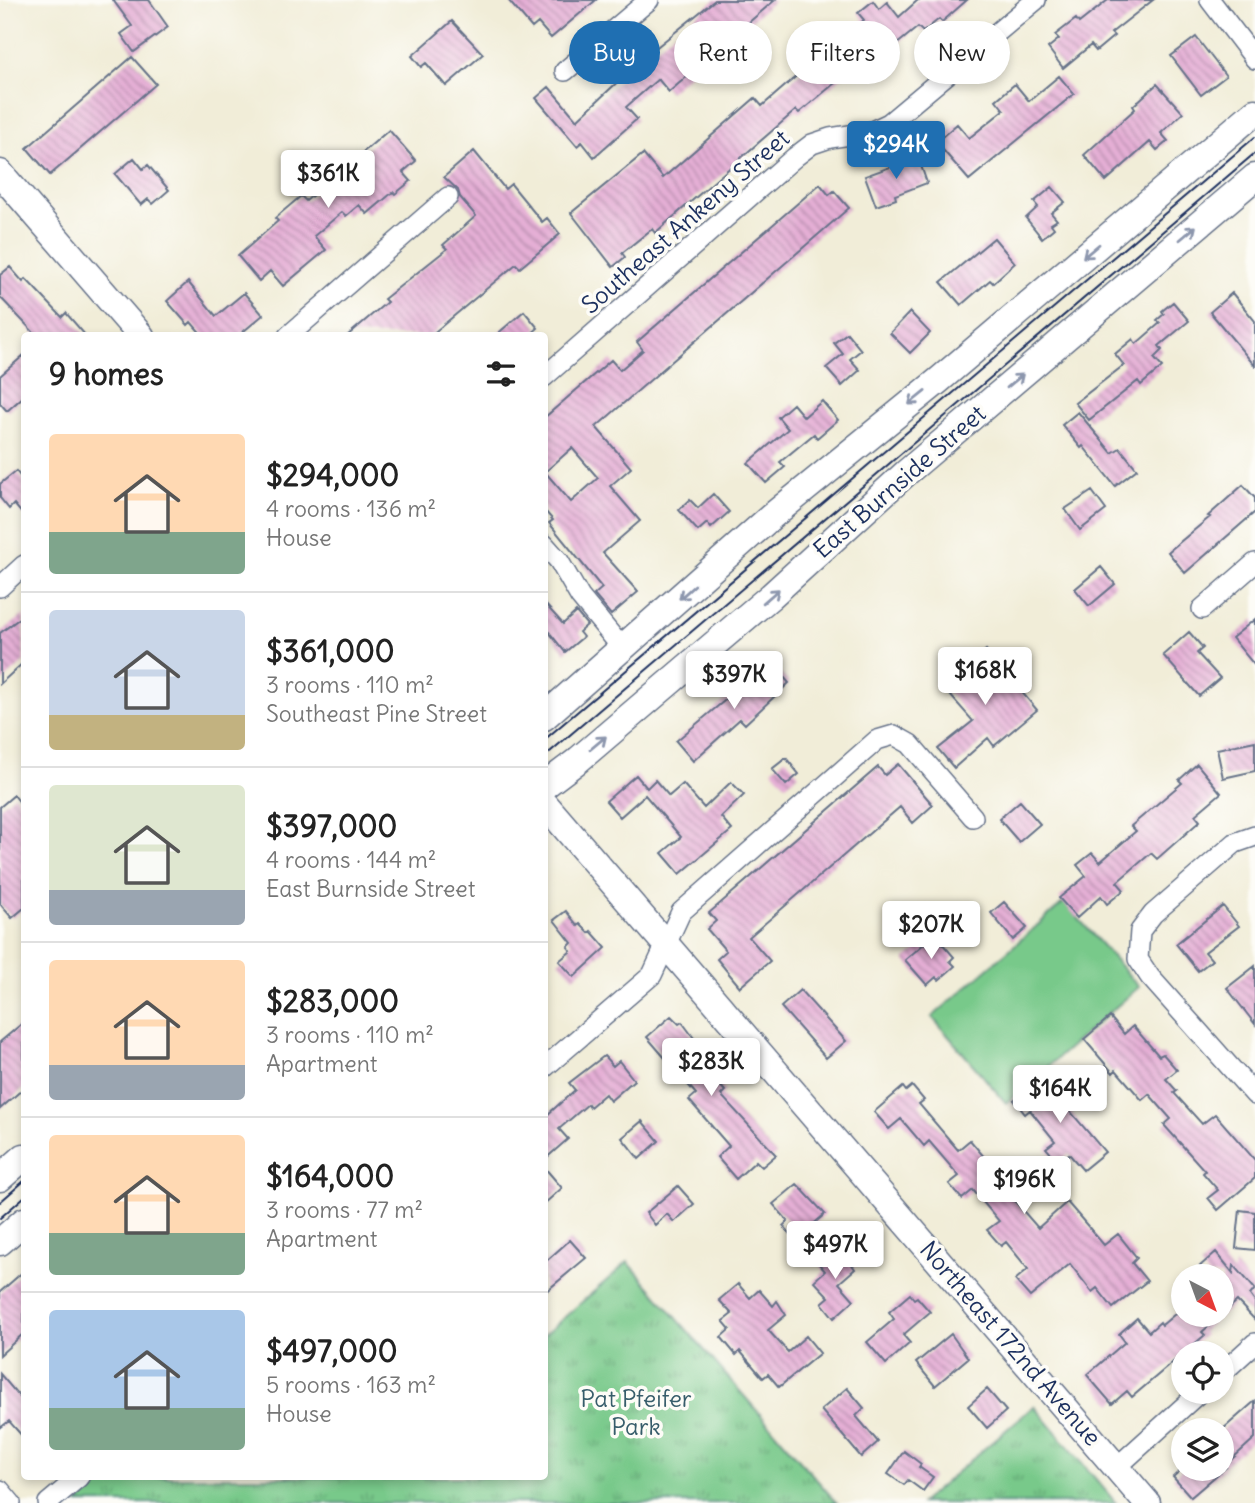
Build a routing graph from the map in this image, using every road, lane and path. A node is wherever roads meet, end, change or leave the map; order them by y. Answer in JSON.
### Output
{"nodes":[{"id":1,"x":649,"y":0,"type":"edge"},
{"id":2,"x":1036,"y":0,"type":"edge"},
{"id":3,"x":1210,"y":0,"type":"edge"},
{"id":4,"x":1255,"y":58,"type":"edge"},
{"id":5,"x":565,"y":71,"type":"dead end"},
{"id":6,"x":1255,"y":112,"type":"edge"},
{"id":7,"x":0,"y":173,"type":"edge"},
{"id":8,"x":1255,"y":177,"type":"edge"},
{"id":9,"x":448,"y":197,"type":"dead end"},
{"id":10,"x":138,"y":332,"type":"edge"},
{"id":11,"x":293,"y":332,"type":"edge"},
{"id":12,"x":548,"y":373,"type":"edge"},
{"id":13,"x":548,"y":549,"type":"edge"},
{"id":14,"x":1255,"y":563,"type":"edge"},
{"id":15,"x":21,"y":568,"type":"edge"},
{"id":16,"x":0,"y":587,"type":"edge"},
{"id":17,"x":1202,"y":609,"type":"dead end"},
{"id":18,"x":623,"y":649,"type":"junction"},
{"id":19,"x":548,"y":714,"type":"edge"},
{"id":20,"x":548,"y":783,"type":"edge"},
{"id":21,"x":548,"y":808,"type":"edge"},
{"id":22,"x":973,"y":817,"type":"dead end"},
{"id":23,"x":1255,"y":836,"type":"edge"},
{"id":24,"x":666,"y":943,"type":"junction"},
{"id":25,"x":548,"y":1065,"type":"edge"},
{"id":26,"x":1255,"y":1095,"type":"edge"},
{"id":27,"x":21,"y":1160,"type":"edge"},
{"id":28,"x":0,"y":1178,"type":"edge"},
{"id":29,"x":21,"y":1224,"type":"edge"},
{"id":30,"x":0,"y":1242,"type":"edge"},
{"id":31,"x":1255,"y":1343,"type":"edge"},
{"id":32,"x":1234,"y":1362,"type":"edge"},
{"id":33,"x":1187,"y":1404,"type":"edge"},
{"id":34,"x":1117,"y":1467,"type":"junction"},
{"id":35,"x":75,"y":1480,"type":"edge"},
{"id":36,"x":0,"y":1490,"type":"edge"},
{"id":37,"x":11,"y":1503,"type":"edge"},
{"id":38,"x":48,"y":1503,"type":"edge"},
{"id":39,"x":1147,"y":1503,"type":"edge"}],
"edges":[{"from":1,"to":5,"type":"street"},
{"from":2,"to":12,"type":"street","name":"Southeast Ankeny Street"},
{"from":3,"to":4,"type":"street"},
{"from":6,"to":18,"type":"street","name":"East Burnside Street","one_way":true},
{"from":7,"to":10,"type":"street"},
{"from":20,"to":8,"type":"street","name":"East Burnside Street","one_way":true},
{"from":9,"to":11,"type":"street"},
{"from":13,"to":18,"type":"street"},
{"from":14,"to":17,"type":"street"},
{"from":15,"to":16,"type":"street"},
{"from":18,"to":19,"type":"street","name":"East Burnside Street"},
{"from":21,"to":24,"type":"street","name":"Northeast 172nd Avenue"},
{"from":22,"to":24,"type":"street"},
{"from":23,"to":26,"type":"street"},
{"from":24,"to":25,"type":"street"},
{"from":24,"to":34,"type":"street","name":"Northeast 172nd Avenue"},
{"from":27,"to":28,"type":"street"},
{"from":29,"to":30,"type":"street"},
{"from":31,"to":32,"type":"street"},
{"from":33,"to":34,"type":"street"},
{"from":34,"to":39,"type":"street","name":"Northeast 172nd Avenue"},
{"from":35,"to":38,"type":"street"},
{"from":36,"to":37,"type":"street"}]}
